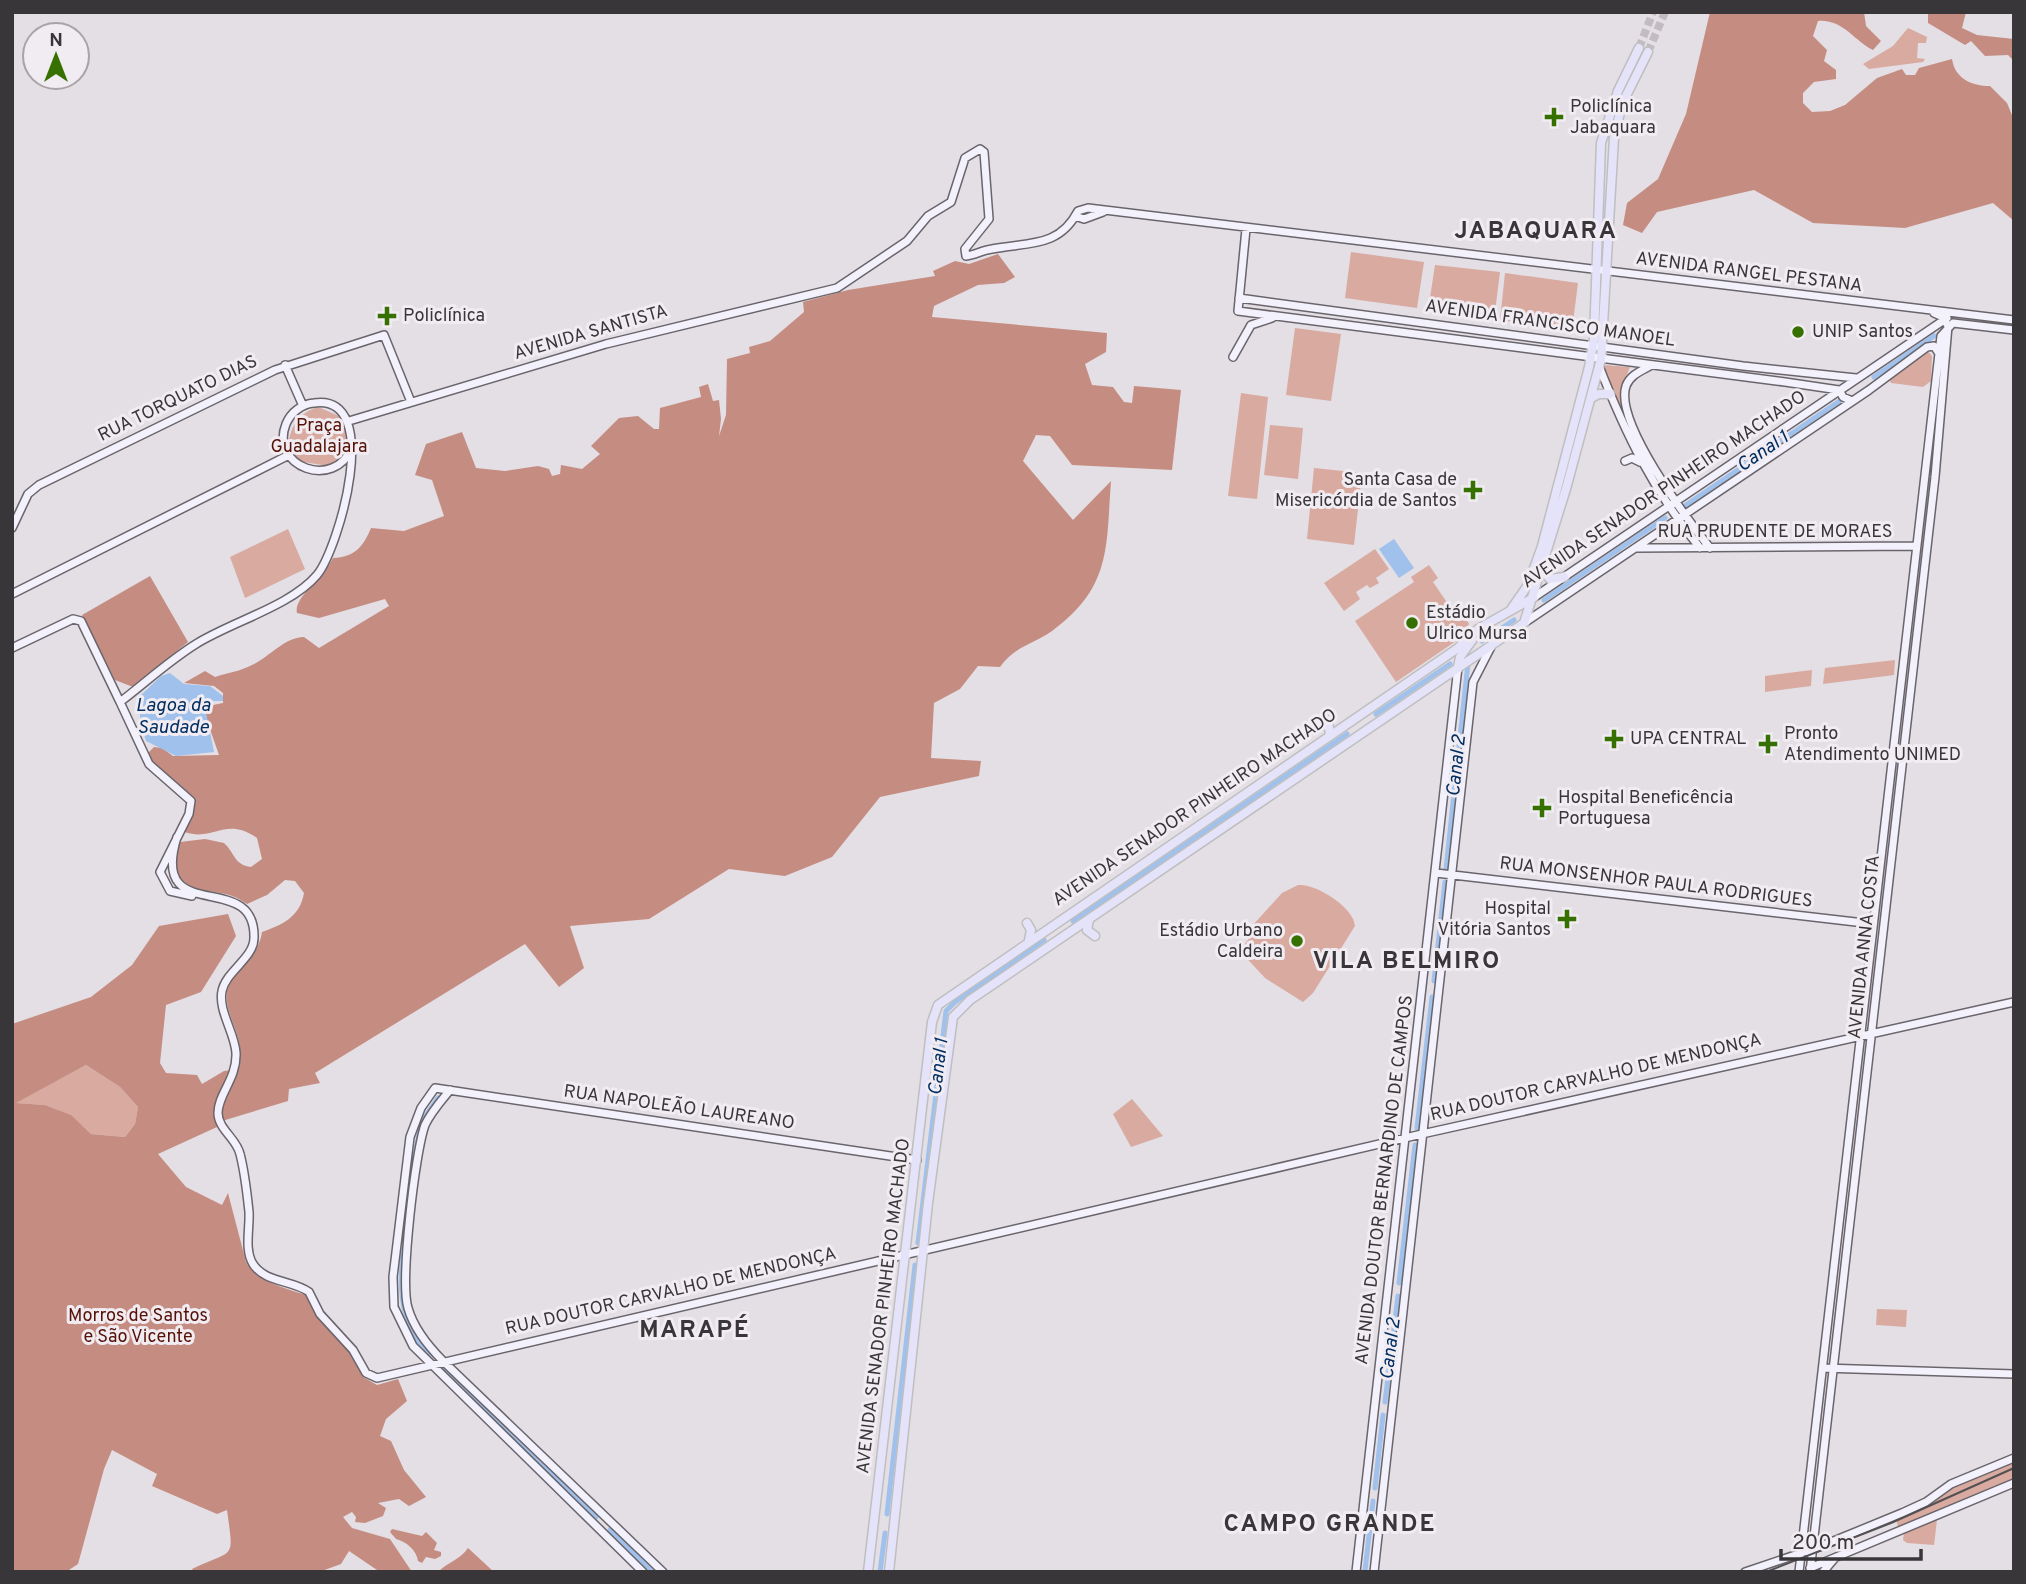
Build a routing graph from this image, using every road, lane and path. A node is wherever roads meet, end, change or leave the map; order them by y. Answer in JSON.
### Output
{"nodes":[{"id":1,"x":1639,"y":48,"type":"tunnel mouth"},
{"id":2,"x":1648,"y":52,"type":"tunnel mouth"},
{"id":3,"x":1246,"y":229,"type":"junction"},
{"id":4,"x":1596,"y":269,"type":"junction"},
{"id":5,"x":1607,"y":270,"type":"junction"},
{"id":6,"x":845,"y":284,"type":"joint"},
{"id":7,"x":1239,"y":304,"type":"junction"},
{"id":8,"x":1930,"y":311,"type":"junction"},
{"id":9,"x":1964,"y":314,"type":"junction"},
{"id":10,"x":1278,"y":317,"type":"junction"},
{"id":11,"x":2014,"y":320,"type":"edge"},
{"id":12,"x":1945,"y":324,"type":"junction"},
{"id":13,"x":2014,"y":330,"type":"edge"},
{"id":14,"x":1501,"y":335,"type":"junction"},
{"id":15,"x":1596,"y":345,"type":"junction"},
{"id":16,"x":1500,"y":346,"type":"junction"},
{"id":17,"x":1938,"y":353,"type":"junction"},
{"id":18,"x":1233,"y":357,"type":"dead end"},
{"id":19,"x":1600,"y":361,"type":"junction"},
{"id":20,"x":1652,"y":361,"type":"junction"},
{"id":21,"x":285,"y":365,"type":"junction"},
{"id":22,"x":1892,"y":374,"type":"junction"},
{"id":23,"x":1859,"y":376,"type":"junction"},
{"id":24,"x":1873,"y":386,"type":"junction"},
{"id":25,"x":1891,"y":386,"type":"dead end"},
{"id":26,"x":1839,"y":390,"type":"junction"},
{"id":27,"x":1610,"y":394,"type":"junction"},
{"id":28,"x":1591,"y":398,"type":"junction"},
{"id":29,"x":1852,"y":401,"type":"junction"},
{"id":30,"x":411,"y":402,"type":"junction"},
{"id":31,"x":303,"y":406,"type":"junction"},
{"id":32,"x":349,"y":421,"type":"junction"},
{"id":33,"x":352,"y":447,"type":"junction"},
{"id":34,"x":289,"y":455,"type":"junction"},
{"id":35,"x":1625,"y":461,"type":"dead end"},
{"id":36,"x":1641,"y":463,"type":"junction"},
{"id":37,"x":334,"y":469,"type":"junction"},
{"id":38,"x":348,"y":477,"type":"junction"},
{"id":39,"x":1672,"y":504,"type":"junction"},
{"id":40,"x":1680,"y":517,"type":"junction"},
{"id":41,"x":12,"y":528,"type":"edge"},
{"id":42,"x":1916,"y":546,"type":"junction"},
{"id":43,"x":1634,"y":548,"type":"junction"},
{"id":44,"x":1700,"y":548,"type":"junction"},
{"id":45,"x":1710,"y":548,"type":"junction"},
{"id":46,"x":1542,"y":571,"type":"junction"},
{"id":47,"x":1564,"y":578,"type":"junction"},
{"id":48,"x":12,"y":594,"type":"edge"},
{"id":49,"x":1537,"y":596,"type":"junction"},
{"id":50,"x":1545,"y":608,"type":"junction"},
{"id":51,"x":1510,"y":612,"type":"junction"},
{"id":52,"x":1489,"y":624,"type":"junction"},
{"id":53,"x":1520,"y":625,"type":"junction"},
{"id":54,"x":1478,"y":634,"type":"junction"},
{"id":55,"x":1489,"y":646,"type":"junction"},
{"id":56,"x":12,"y":648,"type":"edge"},
{"id":57,"x":1458,"y":667,"type":"junction"},
{"id":58,"x":120,"y":702,"type":"junction"},
{"id":59,"x":1363,"y":713,"type":"junction"},
{"id":60,"x":1328,"y":720,"type":"dead end"},
{"id":61,"x":1348,"y":724,"type":"junction"},
{"id":62,"x":1375,"y":726,"type":"junction"},
{"id":63,"x":1330,"y":736,"type":"junction"},
{"id":64,"x":1359,"y":736,"type":"junction"},
{"id":65,"x":1887,"y":800,"type":"junction"},
{"id":66,"x":1898,"y":802,"type":"junction"},
{"id":67,"x":177,"y":837,"type":"junction"},
{"id":68,"x":161,"y":865,"type":"junction"},
{"id":69,"x":1436,"y":873,"type":"junction"},
{"id":70,"x":1451,"y":874,"type":"junction"},
{"id":71,"x":160,"y":876,"type":"junction"},
{"id":72,"x":175,"y":878,"type":"junction"},
{"id":73,"x":166,"y":887,"type":"junction"},
{"id":74,"x":207,"y":896,"type":"junction"},
{"id":75,"x":1088,"y":920,"type":"junction"},
{"id":76,"x":1058,"y":921,"type":"junction"},
{"id":77,"x":1027,"y":923,"type":"dead end"},
{"id":78,"x":1874,"y":924,"type":"junction"},
{"id":79,"x":1046,"y":929,"type":"junction"},
{"id":80,"x":1071,"y":932,"type":"junction"},
{"id":81,"x":1095,"y":936,"type":"dead end"},
{"id":82,"x":1062,"y":937,"type":"junction"},
{"id":83,"x":1029,"y":940,"type":"junction"},
{"id":84,"x":2014,"y":1002,"type":"edge"},
{"id":85,"x":1866,"y":1033,"type":"junction"},
{"id":86,"x":450,"y":1090,"type":"junction"},
{"id":87,"x":1422,"y":1134,"type":"junction"},
{"id":88,"x":1405,"y":1138,"type":"junction"},
{"id":89,"x":917,"y":1160,"type":"junction"},
{"id":90,"x":406,"y":1166,"type":"junction"},
{"id":91,"x":417,"y":1169,"type":"junction"},
{"id":92,"x":925,"y":1250,"type":"junction"},
{"id":93,"x":907,"y":1255,"type":"junction"},
{"id":94,"x":413,"y":1346,"type":"junction"},
{"id":95,"x":443,"y":1361,"type":"junction"},
{"id":96,"x":432,"y":1364,"type":"junction"},
{"id":97,"x":1823,"y":1368,"type":"junction"},
{"id":98,"x":1833,"y":1368,"type":"junction"},
{"id":99,"x":407,"y":1371,"type":"junction"},
{"id":100,"x":2014,"y":1374,"type":"edge"},
{"id":101,"x":464,"y":1381,"type":"junction"},
{"id":102,"x":457,"y":1389,"type":"junction"},
{"id":103,"x":1813,"y":1456,"type":"junction"},
{"id":104,"x":2014,"y":1458,"type":"edge"},
{"id":105,"x":1821,"y":1479,"type":"junction"},
{"id":106,"x":2014,"y":1483,"type":"edge"},
{"id":107,"x":1886,"y":1519,"type":"junction"},
{"id":108,"x":1896,"y":1532,"type":"junction"},
{"id":109,"x":1814,"y":1535,"type":"junction"},
{"id":110,"x":1833,"y":1542,"type":"junction"},
{"id":111,"x":1813,"y":1550,"type":"junction"},
{"id":112,"x":1802,"y":1554,"type":"junction"},
{"id":113,"x":1836,"y":1556,"type":"junction"},
{"id":114,"x":1810,"y":1569,"type":"edge"},
{"id":115,"x":643,"y":1572,"type":"edge"},
{"id":116,"x":663,"y":1572,"type":"edge"},
{"id":117,"x":868,"y":1572,"type":"edge"},
{"id":118,"x":888,"y":1572,"type":"edge"},
{"id":119,"x":1356,"y":1572,"type":"edge"},
{"id":120,"x":1374,"y":1572,"type":"edge"},
{"id":121,"x":1745,"y":1572,"type":"edge"},
{"id":122,"x":1800,"y":1572,"type":"edge"},
{"id":123,"x":1823,"y":1572,"type":"edge"}],
"edges":[{"from":1,"to":4,"type":"main road"},
{"from":2,"to":5,"type":"main road"},
{"from":3,"to":4,"type":"street","name":"AVENIDA RANGEL PESTANA"},
{"from":3,"to":6,"type":"street","name":"AVENIDA RANGEL PESTANA"},
{"from":3,"to":7,"type":"street"},
{"from":4,"to":5,"type":"street","name":"AVENIDA RANGEL PESTANA"},
{"from":4,"to":15,"type":"main road"},
{"from":5,"to":8,"type":"street","name":"AVENIDA RANGEL PESTANA"},
{"from":5,"to":15,"type":"main road"},
{"from":6,"to":30,"type":"street","name":"AVENIDA SANTISTA"},
{"from":7,"to":10,"type":"street","name":"AVENIDA FRANCISCO MANOEL"},
{"from":7,"to":14,"type":"street","name":"AVENIDA FRANCISCO MANOEL"},
{"from":8,"to":9,"type":"street","name":"AVENIDA RANGEL PESTANA"},
{"from":8,"to":12,"type":"street"},
{"from":9,"to":11,"type":"street","name":"AVENIDA RANGEL PESTANA"},
{"from":9,"to":12,"type":"street","name":"AVENIDA SENADOR PINHEIRO MACHADO"},
{"from":10,"to":16,"type":"street","name":"AVENIDA FRANCISCO MANOEL"},
{"from":10,"to":18,"type":"street"},
{"from":12,"to":13,"type":"street"},
{"from":12,"to":17,"type":"street","name":"AVENIDA ANNA COSTA"},
{"from":12,"to":23,"type":"street","name":"AVENIDA SENADOR PINHEIRO MACHADO"},
{"from":12,"to":66,"type":"street","name":"AVENIDA ANNA COSTA"},
{"from":14,"to":15,"type":"street","name":"AVENIDA FRANCISCO MANOEL"},
{"from":14,"to":16,"type":"street"},
{"from":15,"to":19,"type":"main road"},
{"from":15,"to":20,"type":"street","name":"AVENIDA FRANCISCO MANOEL"},
{"from":16,"to":19,"type":"street","name":"AVENIDA FRANCISCO MANOEL"},
{"from":17,"to":22,"type":"street","name":"AVENIDA SENADOR PINHEIRO MACHADO"},
{"from":17,"to":42,"type":"street","name":"AVENIDA ANNA COSTA"},
{"from":19,"to":20,"type":"street","name":"AVENIDA FRANCISCO MANOEL"},
{"from":19,"to":27,"type":"street"},
{"from":19,"to":28,"type":"main road"},
{"from":19,"to":51,"type":"main road"},
{"from":20,"to":23,"type":"street","name":"AVENIDA FRANCISCO MANOEL"},
{"from":20,"to":26,"type":"street","name":"AVENIDA FRANCISCO MANOEL"},
{"from":20,"to":39,"type":"street"},
{"from":21,"to":30,"type":"street","name":"RUA TORQUATO DIAS"},
{"from":21,"to":31,"type":"street"},
{"from":21,"to":41,"type":"street","name":"RUA TORQUATO DIAS"},
{"from":22,"to":24,"type":"street","name":"AVENIDA SENADOR PINHEIRO MACHADO"},
{"from":22,"to":25,"type":"street"},
{"from":23,"to":24,"type":"street"},
{"from":23,"to":26,"type":"street","name":"AVENIDA SENADOR PINHEIRO MACHADO"},
{"from":24,"to":29,"type":"street","name":"AVENIDA SENADOR PINHEIRO MACHADO"},
{"from":26,"to":29,"type":"street"},
{"from":26,"to":39,"type":"street","name":"AVENIDA SENADOR PINHEIRO MACHADO"},
{"from":27,"to":28,"type":"main road"},
{"from":27,"to":36,"type":"street"},
{"from":28,"to":46,"type":"main road"},
{"from":29,"to":40,"type":"street","name":"AVENIDA SENADOR PINHEIRO MACHADO"},
{"from":30,"to":32,"type":"street","name":"AVENIDA SANTISTA"},
{"from":31,"to":32,"type":"street"},
{"from":31,"to":34,"type":"street"},
{"from":32,"to":33,"type":"street"},
{"from":33,"to":37,"type":"street"},
{"from":33,"to":38,"type":"street"},
{"from":34,"to":37,"type":"street"},
{"from":34,"to":48,"type":"street"},
{"from":35,"to":36,"type":"street"},
{"from":36,"to":39,"type":"street"},
{"from":37,"to":38,"type":"street"},
{"from":38,"to":58,"type":"street"},
{"from":39,"to":40,"type":"street"},
{"from":39,"to":47,"type":"street","name":"AVENIDA SENADOR PINHEIRO MACHADO"},
{"from":40,"to":43,"type":"street","name":"AVENIDA SENADOR PINHEIRO MACHADO"},
{"from":40,"to":44,"type":"street"},
{"from":40,"to":45,"type":"street"},
{"from":42,"to":45,"type":"street","name":"RUA PRUDENTE DE MORAES"},
{"from":42,"to":65,"type":"street","name":"AVENIDA ANNA COSTA"},
{"from":43,"to":44,"type":"street","name":"RUA PRUDENTE DE MORAES"},
{"from":43,"to":50,"type":"street","name":"AVENIDA SENADOR PINHEIRO MACHADO"},
{"from":44,"to":45,"type":"street","name":"RUA PRUDENTE DE MORAES"},
{"from":46,"to":47,"type":"main road"},
{"from":46,"to":49,"type":"main road"},
{"from":47,"to":49,"type":"street","name":"AVENIDA SENADOR PINHEIRO MACHADO"},
{"from":49,"to":50,"type":"street"},
{"from":49,"to":51,"type":"main road","name":"AVENIDA SENADOR PINHEIRO MACHADO"},
{"from":49,"to":53,"type":"main road"},
{"from":50,"to":53,"type":"street","name":"AVENIDA SENADOR PINHEIRO MACHADO"},
{"from":51,"to":52,"type":"main road","name":"AVENIDA SENADOR PINHEIRO MACHADO"},
{"from":51,"to":53,"type":"main road"},
{"from":52,"to":54,"type":"main road"},
{"from":52,"to":59,"type":"main road","name":"AVENIDA SENADOR PINHEIRO MACHADO"},
{"from":53,"to":55,"type":"main road","name":"AVENIDA SENADOR PINHEIRO MACHADO"},
{"from":54,"to":55,"type":"main road"},
{"from":54,"to":57,"type":"main road"},
{"from":55,"to":57,"type":"main road","name":"AVENIDA SENADOR PINHEIRO MACHADO"},
{"from":55,"to":70,"type":"street","name":"AVENIDA DOUTOR BERNARDINO DE CAMPOS"},
{"from":56,"to":58,"type":"street"},
{"from":57,"to":62,"type":"main road","name":"AVENIDA SENADOR PINHEIRO MACHADO"},
{"from":57,"to":69,"type":"street","name":"AVENIDA DOUTOR BERNARDINO DE CAMPOS"},
{"from":58,"to":67,"type":"street"},
{"from":59,"to":61,"type":"main road","name":"AVENIDA SENADOR PINHEIRO MACHADO"},
{"from":59,"to":62,"type":"main road"},
{"from":60,"to":63,"type":"main road"},
{"from":61,"to":63,"type":"main road","name":"AVENIDA SENADOR PINHEIRO MACHADO"},
{"from":61,"to":64,"type":"main road"},
{"from":62,"to":64,"type":"main road","name":"AVENIDA SENADOR PINHEIRO MACHADO"},
{"from":63,"to":76,"type":"main road","name":"AVENIDA SENADOR PINHEIRO MACHADO"},
{"from":64,"to":75,"type":"main road","name":"AVENIDA SENADOR PINHEIRO MACHADO"},
{"from":65,"to":66,"type":"street"},
{"from":65,"to":78,"type":"street","name":"AVENIDA ANNA COSTA"},
{"from":66,"to":85,"type":"street","name":"AVENIDA ANNA COSTA"},
{"from":67,"to":68,"type":"street"},
{"from":67,"to":72,"type":"street"},
{"from":68,"to":71,"type":"street"},
{"from":68,"to":72,"type":"street"},
{"from":69,"to":70,"type":"street","name":"RUA MONSENHOR PAULA RODRIGUES"},
{"from":69,"to":88,"type":"street","name":"AVENIDA DOUTOR BERNARDINO DE CAMPOS"},
{"from":70,"to":78,"type":"street","name":"RUA MONSENHOR PAULA RODRIGUES"},
{"from":70,"to":87,"type":"street","name":"AVENIDA DOUTOR BERNARDINO DE CAMPOS"},
{"from":71,"to":72,"type":"street"},
{"from":71,"to":73,"type":"street"},
{"from":72,"to":73,"type":"street"},
{"from":72,"to":74,"type":"street"},
{"from":73,"to":74,"type":"street"},
{"from":74,"to":99,"type":"street","name":"RUA DOUTOR CARVALHO DE MENDONÇA"},
{"from":75,"to":80,"type":"main road","name":"AVENIDA SENADOR PINHEIRO MACHADO"},
{"from":75,"to":81,"type":"main road"},
{"from":76,"to":79,"type":"main road","name":"AVENIDA SENADOR PINHEIRO MACHADO"},
{"from":76,"to":80,"type":"main road"},
{"from":77,"to":83,"type":"main road"},
{"from":78,"to":85,"type":"street","name":"AVENIDA ANNA COSTA"},
{"from":79,"to":82,"type":"main road"},
{"from":79,"to":83,"type":"main road","name":"AVENIDA SENADOR PINHEIRO MACHADO"},
{"from":80,"to":82,"type":"main road","name":"AVENIDA SENADOR PINHEIRO MACHADO"},
{"from":82,"to":92,"type":"main road","name":"AVENIDA SENADOR PINHEIRO MACHADO"},
{"from":83,"to":89,"type":"main road","name":"AVENIDA SENADOR PINHEIRO MACHADO"},
{"from":84,"to":85,"type":"street","name":"RUA DOUTOR CARVALHO DE MENDONÇA"},
{"from":85,"to":87,"type":"street","name":"RUA DOUTOR CARVALHO DE MENDONÇA"},
{"from":85,"to":97,"type":"street","name":"AVENIDA ANNA COSTA"},
{"from":85,"to":98,"type":"street","name":"AVENIDA ANNA COSTA"},
{"from":86,"to":89,"type":"street","name":"RUA NAPOLEÃO LAUREANO"},
{"from":86,"to":90,"type":"street","name":"RUA NAPOLEÃO LAUREANO"},
{"from":86,"to":91,"type":"street"},
{"from":87,"to":88,"type":"street","name":"RUA DOUTOR CARVALHO DE MENDONÇA"},
{"from":87,"to":120,"type":"street","name":"AVENIDA DOUTOR BERNARDINO DE CAMPOS"},
{"from":88,"to":92,"type":"street","name":"RUA DOUTOR CARVALHO DE MENDONÇA"},
{"from":88,"to":119,"type":"street","name":"AVENIDA DOUTOR BERNARDINO DE CAMPOS"},
{"from":89,"to":93,"type":"main road","name":"AVENIDA SENADOR PINHEIRO MACHADO"},
{"from":90,"to":91,"type":"street"},
{"from":90,"to":94,"type":"street"},
{"from":91,"to":95,"type":"street"},
{"from":92,"to":93,"type":"street","name":"RUA DOUTOR CARVALHO DE MENDONÇA"},
{"from":92,"to":118,"type":"main road","name":"AVENIDA SENADOR PINHEIRO MACHADO"},
{"from":93,"to":95,"type":"street","name":"RUA DOUTOR CARVALHO DE MENDONÇA"},
{"from":93,"to":117,"type":"main road","name":"AVENIDA SENADOR PINHEIRO MACHADO"},
{"from":94,"to":96,"type":"street"},
{"from":94,"to":99,"type":"street"},
{"from":95,"to":96,"type":"street","name":"RUA DOUTOR CARVALHO DE MENDONÇA"},
{"from":95,"to":101,"type":"street"},
{"from":96,"to":99,"type":"street","name":"RUA DOUTOR CARVALHO DE MENDONÇA"},
{"from":96,"to":102,"type":"street"},
{"from":97,"to":98,"type":"street"},
{"from":97,"to":103,"type":"street","name":"AVENIDA ANNA COSTA"},
{"from":98,"to":100,"type":"street"},
{"from":98,"to":105,"type":"street","name":"AVENIDA ANNA COSTA"},
{"from":101,"to":102,"type":"street"},
{"from":101,"to":116,"type":"street"},
{"from":102,"to":115,"type":"street"},
{"from":103,"to":105,"type":"street"},
{"from":103,"to":112,"type":"street","name":"AVENIDA ANNA COSTA"},
{"from":104,"to":107,"type":"street"},
{"from":105,"to":109,"type":"street","name":"AVENIDA ANNA COSTA"},
{"from":106,"to":108,"type":"street"},
{"from":107,"to":108,"type":"street"},
{"from":107,"to":110,"type":"street"},
{"from":108,"to":113,"type":"street"},
{"from":109,"to":110,"type":"street"},
{"from":109,"to":111,"type":"street","name":"AVENIDA ANNA COSTA"},
{"from":110,"to":111,"type":"street"},
{"from":111,"to":112,"type":"street"},
{"from":111,"to":114,"type":"street","name":"AVENIDA ANNA COSTA"},
{"from":112,"to":121,"type":"street"},
{"from":112,"to":122,"type":"street","name":"AVENIDA ANNA COSTA"},
{"from":113,"to":114,"type":"street"},
{"from":113,"to":123,"type":"street"},
{"from":114,"to":122,"type":"street"}]}
